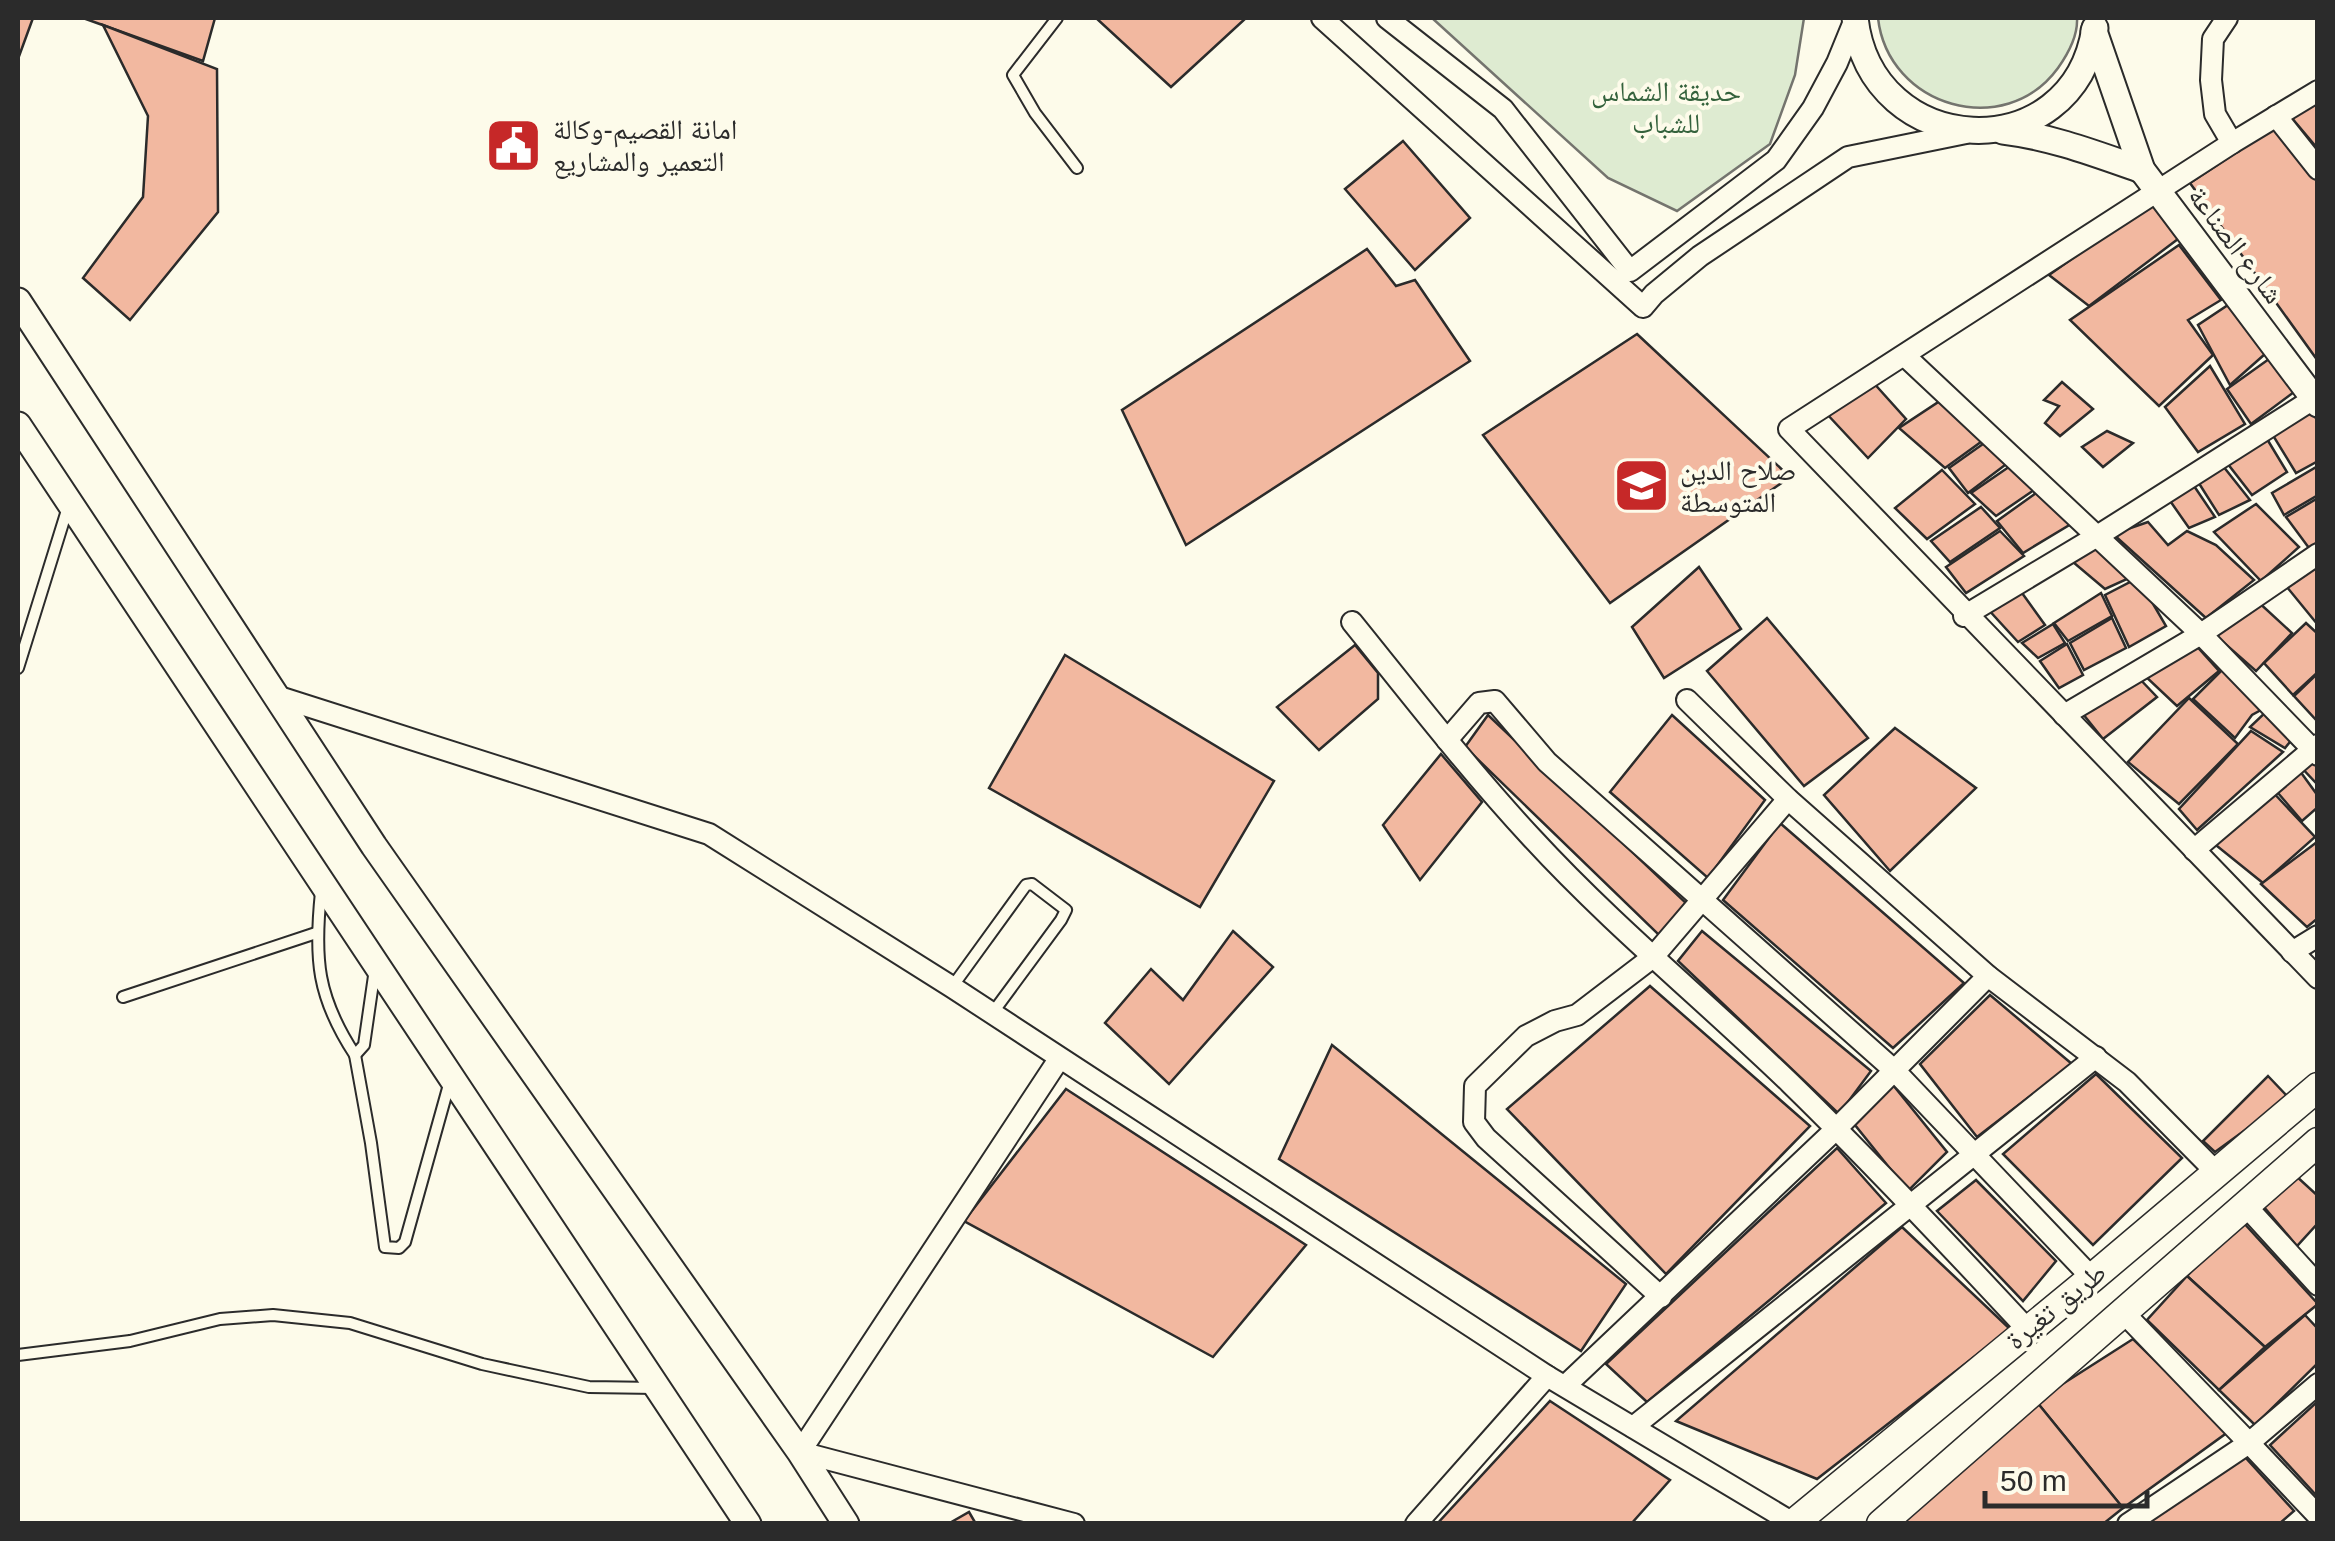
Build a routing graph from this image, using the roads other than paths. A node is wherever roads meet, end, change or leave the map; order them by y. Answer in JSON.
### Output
{"nodes":[{"id":1,"x":1057,"y":18,"type":"edge"},
{"id":2,"x":1322,"y":18,"type":"edge"},
{"id":3,"x":1387,"y":18,"type":"edge"},
{"id":4,"x":1855,"y":18,"type":"edge"},
{"id":5,"x":2226,"y":18,"type":"edge"},
{"id":6,"x":2095,"y":24,"type":"edge"},
{"id":7,"x":2318,"y":91,"type":"edge"},
{"id":8,"x":2276,"y":116,"type":"junction"},
{"id":9,"x":1984,"y":131,"type":"junction"},
{"id":10,"x":2232,"y":143,"type":"junction"},
{"id":11,"x":1077,"y":168,"type":"dead end"},
{"id":12,"x":2318,"y":169,"type":"edge"},
{"id":13,"x":2150,"y":180,"type":"junction"},
{"id":14,"x":18,"y":301,"type":"edge"},
{"id":15,"x":1905,"y":356,"type":"junction"},
{"id":16,"x":2316,"y":399,"type":"edge"},
{"id":17,"x":18,"y":425,"type":"edge"},
{"id":18,"x":69,"y":503,"type":"junction"},
{"id":19,"x":2098,"y":535,"type":"junction"},
{"id":20,"x":2318,"y":554,"type":"edge"},
{"id":21,"x":1965,"y":615,"type":"junction"},
{"id":22,"x":1352,"y":622,"type":"dead end"},
{"id":23,"x":2201,"y":634,"type":"junction"},
{"id":24,"x":18,"y":668,"type":"edge"},
{"id":25,"x":276,"y":696,"type":"junction"},
{"id":26,"x":1688,"y":700,"type":"dead end"},
{"id":27,"x":2064,"y":715,"type":"junction"},
{"id":28,"x":1447,"y":740,"type":"junction"},
{"id":29,"x":2316,"y":750,"type":"edge"},
{"id":30,"x":1788,"y":799,"type":"junction"},
{"id":31,"x":2194,"y":850,"type":"junction"},
{"id":32,"x":321,"y":886,"type":"junction"},
{"id":33,"x":1702,"y":899,"type":"junction"},
{"id":34,"x":316,"y":933,"type":"junction"},
{"id":35,"x":2318,"y":936,"type":"edge"},
{"id":36,"x":2292,"y":952,"type":"junction"},
{"id":37,"x":1653,"y":957,"type":"junction"},
{"id":38,"x":375,"y":967,"type":"junction"},
{"id":39,"x":1988,"y":976,"type":"junction"},
{"id":40,"x":2318,"y":978,"type":"edge"},
{"id":41,"x":952,"y":988,"type":"junction"},
{"id":42,"x":122,"y":996,"type":"dead end"},
{"id":43,"x":991,"y":1015,"type":"junction"},
{"id":44,"x":355,"y":1056,"type":"junction"},
{"id":45,"x":2096,"y":1057,"type":"junction"},
{"id":46,"x":1058,"y":1059,"type":"junction"},
{"id":47,"x":1894,"y":1070,"type":"junction"},
{"id":48,"x":450,"y":1079,"type":"junction"},
{"id":49,"x":2318,"y":1087,"type":"edge"},
{"id":50,"x":1835,"y":1130,"type":"junction"},
{"id":51,"x":2318,"y":1142,"type":"edge"},
{"id":52,"x":1975,"y":1155,"type":"junction"},
{"id":53,"x":2216,"y":1172,"type":"junction"},
{"id":54,"x":1910,"y":1203,"type":"junction"},
{"id":55,"x":2245,"y":1204,"type":"junction"},
{"id":56,"x":2092,"y":1278,"type":"junction"},
{"id":57,"x":2318,"y":1285,"type":"edge"},
{"id":58,"x":1661,"y":1297,"type":"junction"},
{"id":59,"x":2122,"y":1311,"type":"junction"},
{"id":60,"x":2026,"y":1329,"type":"junction"},
{"id":61,"x":18,"y":1356,"type":"edge"},
{"id":62,"x":1556,"y":1381,"type":"junction"},
{"id":63,"x":2318,"y":1384,"type":"edge"},
{"id":64,"x":657,"y":1388,"type":"junction"},
{"id":65,"x":1633,"y":1427,"type":"junction"},
{"id":66,"x":2249,"y":1442,"type":"junction"},
{"id":67,"x":800,"y":1452,"type":"junction"},
{"id":68,"x":2313,"y":1518,"type":"edge"},
{"id":69,"x":1794,"y":1523,"type":"edge"},
{"id":70,"x":748,"y":1524,"type":"edge"},
{"id":71,"x":846,"y":1524,"type":"edge"},
{"id":72,"x":1074,"y":1524,"type":"edge"},
{"id":73,"x":1416,"y":1524,"type":"edge"},
{"id":74,"x":1881,"y":1524,"type":"edge"},
{"id":75,"x":2128,"y":1524,"type":"edge"}],
"edges":[{"from":1,"to":11,"type":"lane"},
{"from":2,"to":9,"type":"street"},
{"from":3,"to":4,"type":"street"},
{"from":4,"to":9,"type":"street"},
{"from":5,"to":10,"type":"street"},
{"from":6,"to":9,"type":"street"},
{"from":6,"to":13,"type":"street","name":"شارع الصناعة"},
{"from":7,"to":8,"type":"street"},
{"from":8,"to":10,"type":"street"},
{"from":8,"to":12,"type":"street"},
{"from":9,"to":13,"type":"street"},
{"from":10,"to":13,"type":"street"},
{"from":13,"to":15,"type":"street"},
{"from":13,"to":16,"type":"street","name":"شارع الصناعة"},
{"from":14,"to":25,"type":"street"},
{"from":15,"to":19,"type":"street"},
{"from":15,"to":21,"type":"street"},
{"from":16,"to":19,"type":"street"},
{"from":17,"to":18,"type":"street"},
{"from":18,"to":24,"type":"lane"},
{"from":18,"to":32,"type":"street"},
{"from":19,"to":21,"type":"street"},
{"from":19,"to":23,"type":"street"},
{"from":20,"to":23,"type":"street"},
{"from":21,"to":27,"type":"street"},
{"from":22,"to":28,"type":"street"},
{"from":23,"to":27,"type":"street"},
{"from":23,"to":29,"type":"street"},
{"from":25,"to":41,"type":"street"},
{"from":25,"to":67,"type":"street"},
{"from":26,"to":30,"type":"street"},
{"from":27,"to":31,"type":"street"},
{"from":28,"to":33,"type":"street"},
{"from":28,"to":37,"type":"street"},
{"from":29,"to":31,"type":"street"},
{"from":30,"to":33,"type":"street"},
{"from":30,"to":39,"type":"street"},
{"from":31,"to":36,"type":"street"},
{"from":32,"to":34,"type":"lane"},
{"from":32,"to":38,"type":"street"},
{"from":33,"to":37,"type":"street"},
{"from":33,"to":47,"type":"street"},
{"from":34,"to":42,"type":"lane"},
{"from":34,"to":44,"type":"lane"},
{"from":35,"to":36,"type":"street"},
{"from":36,"to":40,"type":"street"},
{"from":37,"to":50,"type":"street"},
{"from":37,"to":58,"type":"street"},
{"from":38,"to":44,"type":"lane"},
{"from":38,"to":48,"type":"street"},
{"from":39,"to":45,"type":"street"},
{"from":39,"to":47,"type":"street"},
{"from":41,"to":43,"type":"street"},
{"from":41,"to":43,"type":"lane"},
{"from":43,"to":46,"type":"street"},
{"from":44,"to":48,"type":"lane"},
{"from":45,"to":52,"type":"street"},
{"from":45,"to":53,"type":"street"},
{"from":46,"to":62,"type":"street"},
{"from":46,"to":67,"type":"street"},
{"from":47,"to":50,"type":"street"},
{"from":47,"to":52,"type":"street"},
{"from":48,"to":64,"type":"street"},
{"from":49,"to":53,"type":"main road","name":"طريق تغيرة"},
{"from":50,"to":54,"type":"street"},
{"from":50,"to":58,"type":"street"},
{"from":51,"to":55,"type":"main road","name":"طريق تغيرة"},
{"from":52,"to":54,"type":"street"},
{"from":52,"to":56,"type":"street"},
{"from":53,"to":56,"type":"main road","name":"طريق تغيرة"},
{"from":54,"to":60,"type":"street"},
{"from":54,"to":65,"type":"street"},
{"from":55,"to":57,"type":"street"},
{"from":55,"to":59,"type":"main road","name":"طريق تغيرة"},
{"from":56,"to":60,"type":"main road","name":"طريق تغيرة"},
{"from":58,"to":62,"type":"street"},
{"from":59,"to":66,"type":"street"},
{"from":59,"to":74,"type":"main road","name":"طريق تغيرة"},
{"from":60,"to":69,"type":"main road","name":"طريق تغيرة"},
{"from":61,"to":64,"type":"lane"},
{"from":62,"to":65,"type":"street"},
{"from":62,"to":73,"type":"street"},
{"from":63,"to":66,"type":"street"},
{"from":64,"to":70,"type":"street"},
{"from":65,"to":69,"type":"street"},
{"from":66,"to":68,"type":"street"},
{"from":66,"to":75,"type":"street"},
{"from":67,"to":71,"type":"street"},
{"from":67,"to":72,"type":"street"}]}
